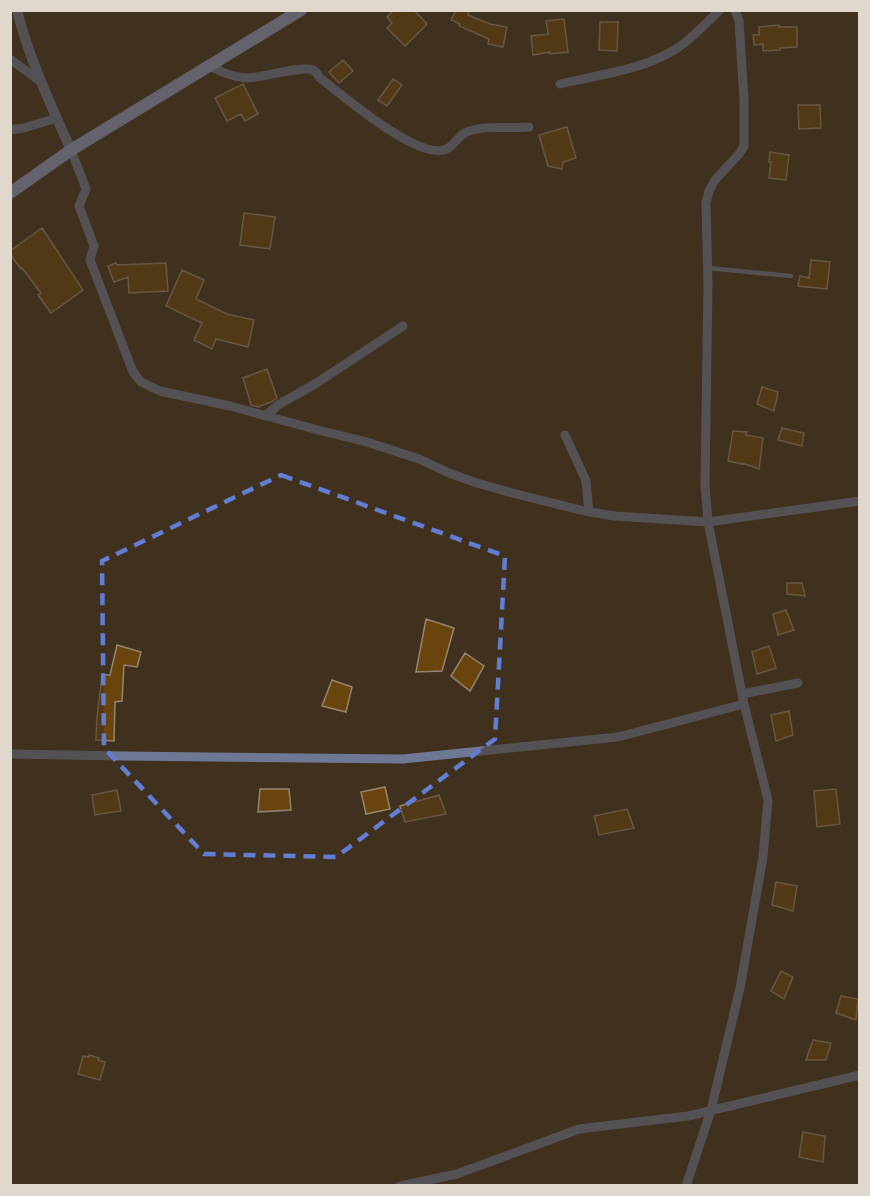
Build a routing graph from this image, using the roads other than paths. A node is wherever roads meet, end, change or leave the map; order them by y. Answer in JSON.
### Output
{"nodes":[{"id":1,"x":16,"y":10,"type":"edge"},
{"id":2,"x":301,"y":10,"type":"edge"},
{"id":3,"x":720,"y":10,"type":"edge"},
{"id":4,"x":735,"y":10,"type":"edge"},
{"id":5,"x":10,"y":59,"type":"edge"},
{"id":6,"x":210,"y":66,"type":"junction"},
{"id":7,"x":41,"y":82,"type":"junction"},
{"id":8,"x":560,"y":84,"type":"dead end"},
{"id":9,"x":57,"y":118,"type":"junction"},
{"id":10,"x":529,"y":128,"type":"dead end"},
{"id":11,"x":10,"y":130,"type":"edge"},
{"id":12,"x":71,"y":150,"type":"junction"},
{"id":13,"x":10,"y":193,"type":"edge"},
{"id":14,"x":708,"y":268,"type":"junction"},
{"id":15,"x":791,"y":276,"type":"dead end"},
{"id":16,"x":403,"y":326,"type":"dead end"},
{"id":17,"x":265,"y":416,"type":"junction"},
{"id":18,"x":565,"y":435,"type":"dead end"},
{"id":19,"x":860,"y":501,"type":"edge"},
{"id":20,"x":589,"y":512,"type":"junction"},
{"id":21,"x":708,"y":522,"type":"junction"},
{"id":22,"x":798,"y":683,"type":"dead end"},
{"id":23,"x":743,"y":699,"type":"junction"},
{"id":24,"x":10,"y":754,"type":"edge"},
{"id":25,"x":860,"y":1075,"type":"edge"},
{"id":26,"x":711,"y":1110,"type":"junction"},
{"id":27,"x":400,"y":1185,"type":"edge"},
{"id":28,"x":687,"y":1185,"type":"edge"}],
"edges":[{"from":1,"to":7,"type":"street"},
{"from":2,"to":6,"type":"main road"},
{"from":3,"to":8,"type":"street"},
{"from":4,"to":14,"type":"street"},
{"from":5,"to":7,"type":"street"},
{"from":6,"to":10,"type":"street"},
{"from":6,"to":12,"type":"main road"},
{"from":7,"to":9,"type":"street"},
{"from":9,"to":11,"type":"street"},
{"from":9,"to":12,"type":"street"},
{"from":12,"to":13,"type":"main road"},
{"from":12,"to":17,"type":"street"},
{"from":14,"to":15,"type":"lane"},
{"from":14,"to":21,"type":"street"},
{"from":16,"to":17,"type":"street"},
{"from":17,"to":20,"type":"street"},
{"from":18,"to":20,"type":"street"},
{"from":19,"to":21,"type":"street"},
{"from":20,"to":21,"type":"street"},
{"from":21,"to":23,"type":"street"},
{"from":22,"to":23,"type":"street"},
{"from":23,"to":24,"type":"street"},
{"from":23,"to":26,"type":"street"},
{"from":25,"to":26,"type":"street"},
{"from":26,"to":27,"type":"street"},
{"from":26,"to":28,"type":"street"}]}
